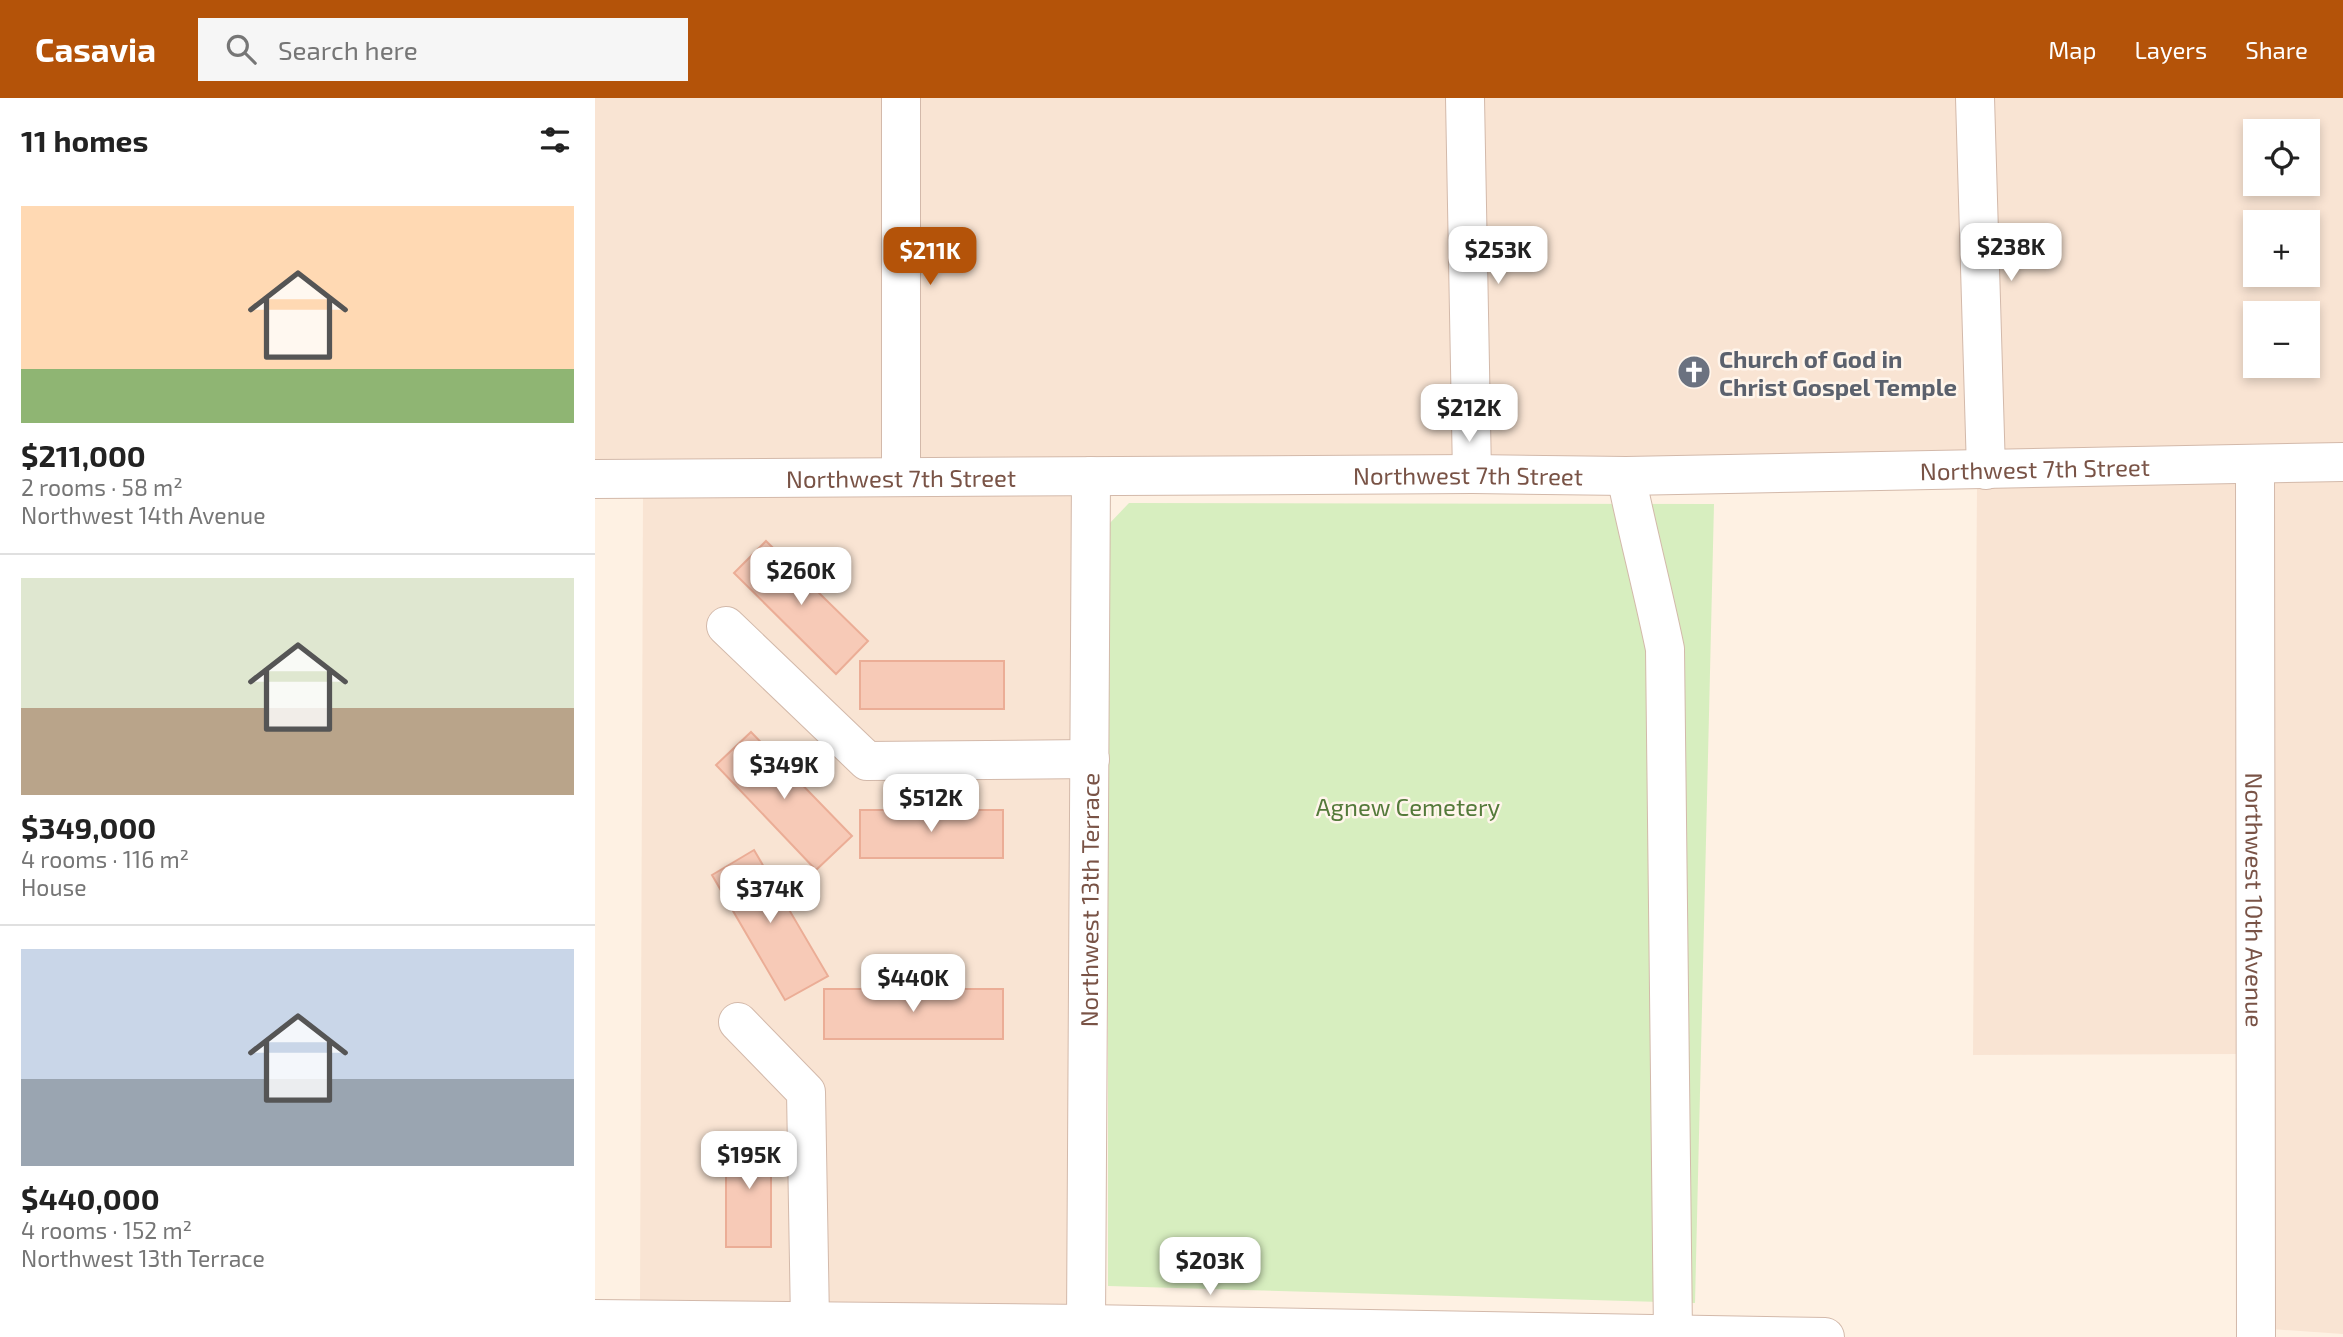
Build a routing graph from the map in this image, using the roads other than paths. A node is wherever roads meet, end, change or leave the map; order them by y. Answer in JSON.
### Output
{"nodes":[{"id":1,"x":901,"y":98,"type":"edge"},
{"id":2,"x":1465,"y":98,"type":"edge"},
{"id":3,"x":1975,"y":98,"type":"edge"},
{"id":4,"x":2343,"y":462,"type":"edge"},
{"id":5,"x":2255,"y":464,"type":"junction"},
{"id":6,"x":1986,"y":470,"type":"junction"},
{"id":7,"x":1472,"y":474,"type":"junction"},
{"id":8,"x":1091,"y":476,"type":"junction"},
{"id":9,"x":1626,"y":476,"type":"junction"},
{"id":10,"x":901,"y":477,"type":"junction"},
{"id":11,"x":595,"y":479,"type":"edge"},
{"id":12,"x":726,"y":626,"type":"dead end"},
{"id":13,"x":1090,"y":760,"type":"junction"},
{"id":14,"x":738,"y":1021,"type":"dead end"},
{"id":15,"x":595,"y":1319,"type":"edge"},
{"id":16,"x":810,"y":1321,"type":"junction"},
{"id":17,"x":1086,"y":1324,"type":"junction"},
{"id":18,"x":1673,"y":1334,"type":"junction"},
{"id":19,"x":1825,"y":1337,"type":"edge"},
{"id":20,"x":2256,"y":1337,"type":"edge"}],
"edges":[{"from":1,"to":10,"type":"street"},
{"from":2,"to":7,"type":"street"},
{"from":3,"to":6,"type":"street"},
{"from":4,"to":5,"type":"street","name":"Northwest 7th Street"},
{"from":5,"to":6,"type":"street","name":"Northwest 7th Street"},
{"from":5,"to":20,"type":"street","name":"Northwest 10th Avenue"},
{"from":6,"to":9,"type":"street","name":"Northwest 7th Street"},
{"from":7,"to":8,"type":"street","name":"Northwest 7th Street"},
{"from":7,"to":9,"type":"street","name":"Northwest 7th Street"},
{"from":8,"to":10,"type":"street","name":"Northwest 7th Street"},
{"from":8,"to":13,"type":"street","name":"Northwest 13th Terrace"},
{"from":9,"to":18,"type":"street"},
{"from":10,"to":11,"type":"street","name":"Northwest 7th Street"},
{"from":12,"to":13,"type":"street"},
{"from":13,"to":17,"type":"street","name":"Northwest 13th Terrace"},
{"from":14,"to":16,"type":"street"},
{"from":15,"to":16,"type":"street"},
{"from":16,"to":17,"type":"street"},
{"from":17,"to":18,"type":"street"},
{"from":18,"to":19,"type":"street"}]}
